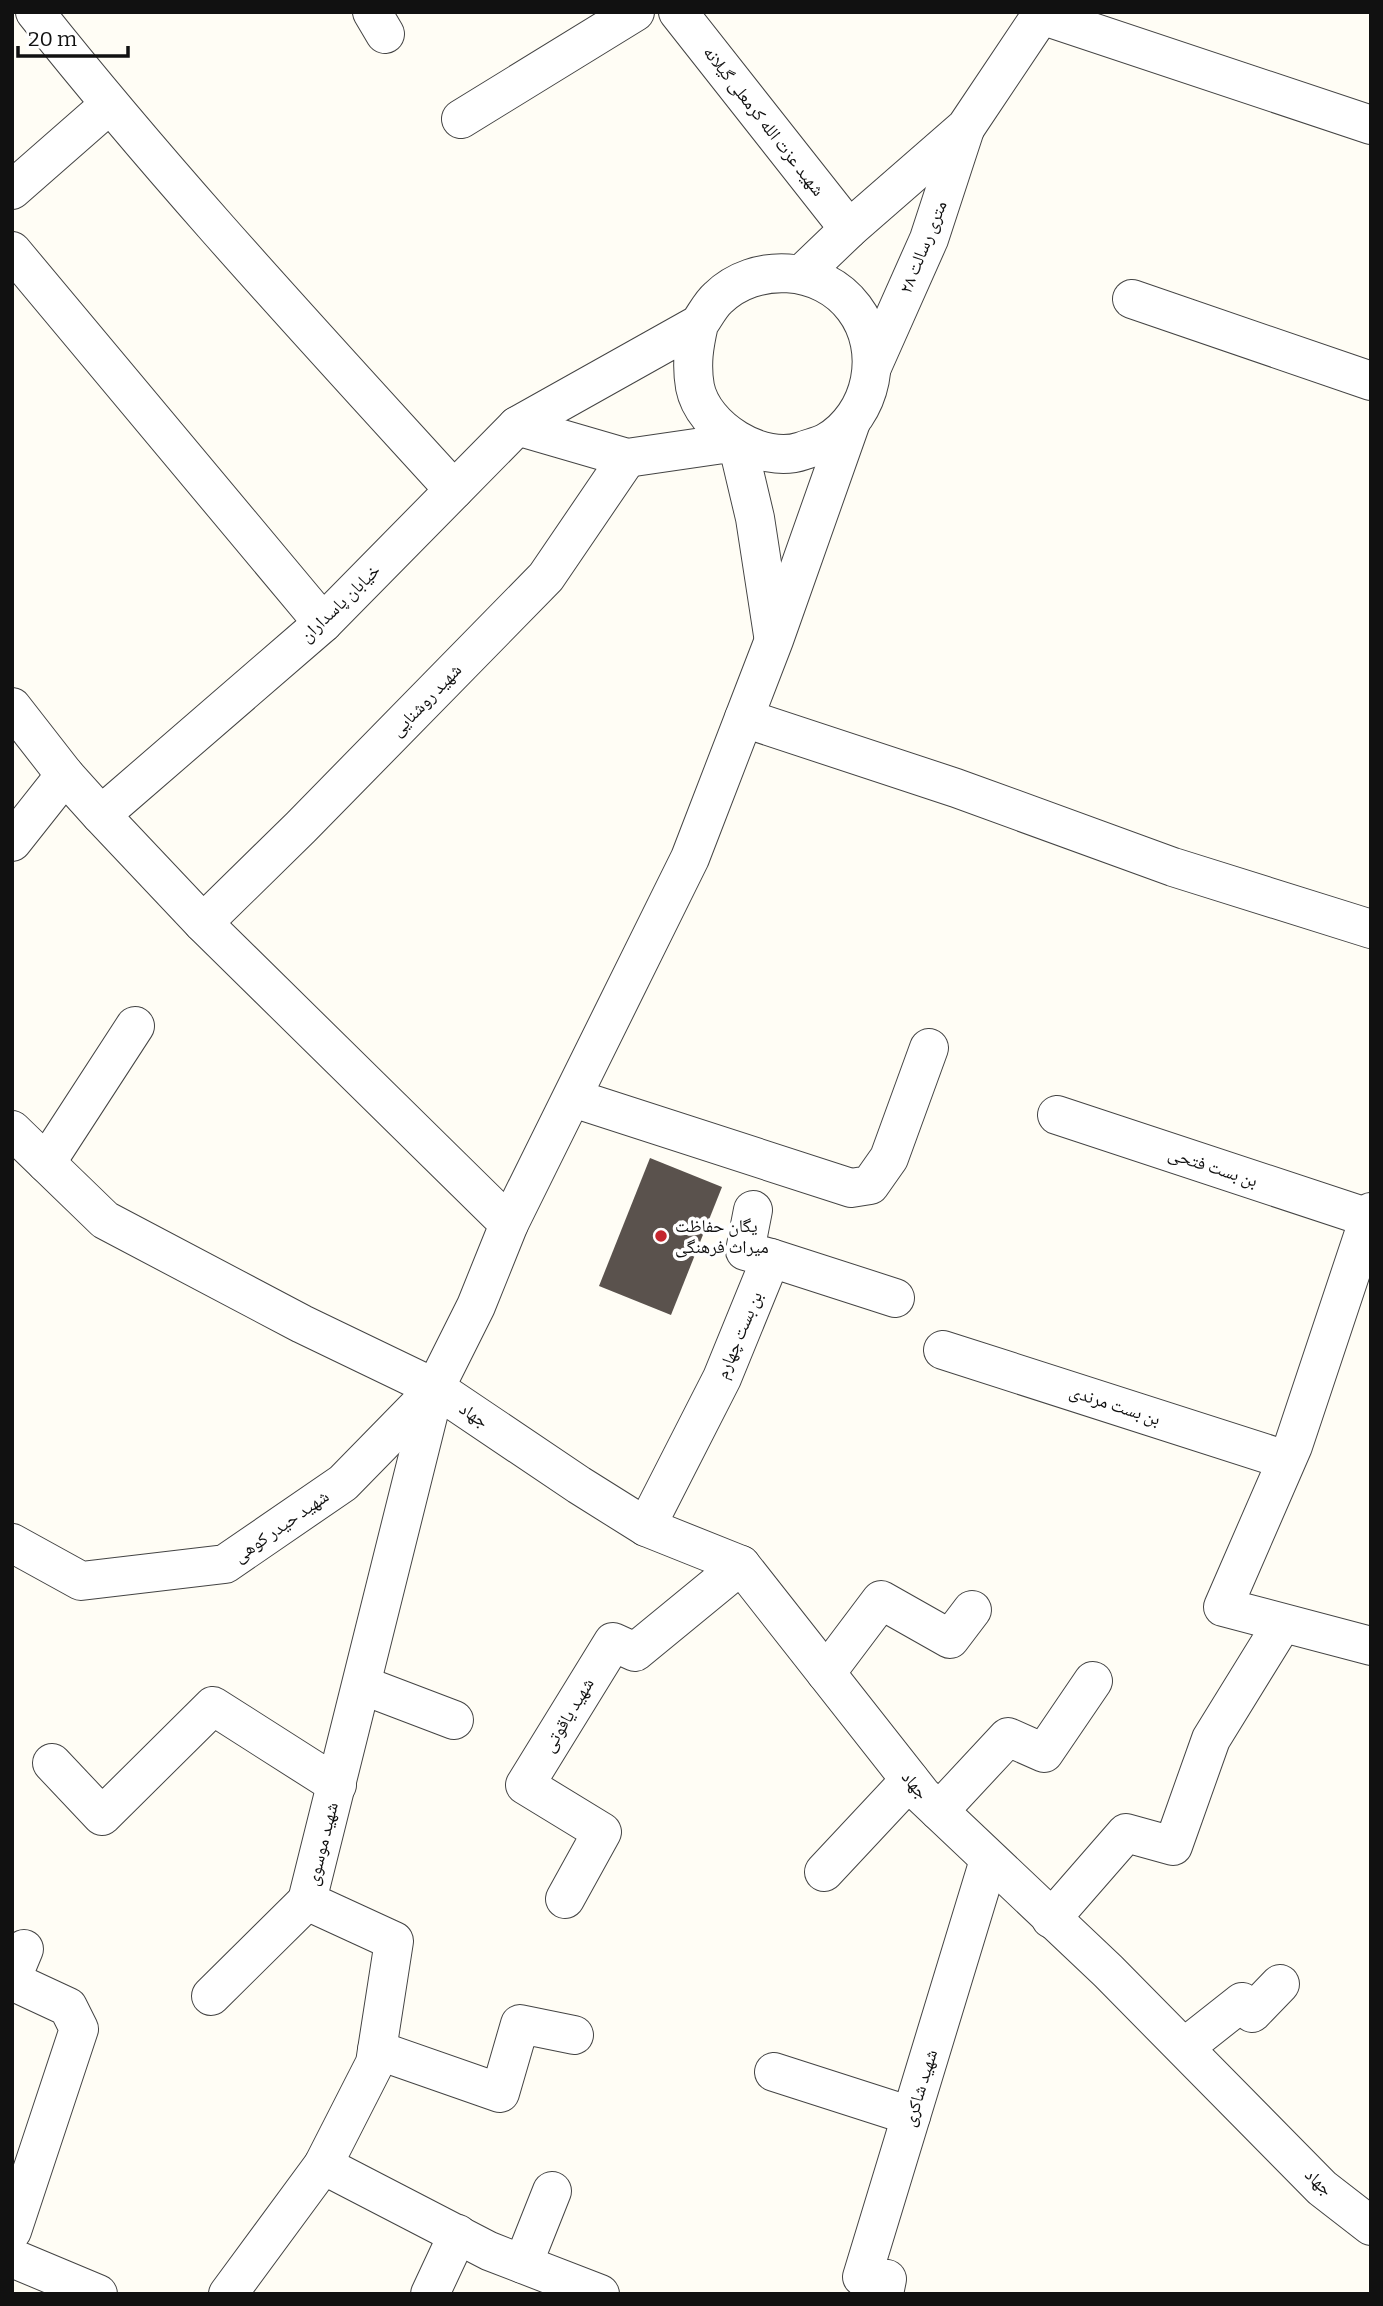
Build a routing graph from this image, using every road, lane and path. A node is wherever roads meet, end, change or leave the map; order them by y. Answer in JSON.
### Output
{"nodes":[{"id":1,"x":35,"y":12,"type":"edge"},
{"id":2,"x":635,"y":12,"type":"edge"},
{"id":3,"x":678,"y":12,"type":"edge"},
{"id":4,"x":1042,"y":13,"type":"edge"},
{"id":5,"x":109,"y":105,"type":"junction"},
{"id":6,"x":461,"y":119,"type":"dead end"},
{"id":7,"x":1371,"y":125,"type":"edge"},
{"id":8,"x":966,"y":127,"type":"junction"},
{"id":9,"x":12,"y":190,"type":"edge"},
{"id":10,"x":849,"y":229,"type":"junction"},
{"id":11,"x":12,"y":251,"type":"edge"},
{"id":12,"x":802,"y":274,"type":"junction"},
{"id":13,"x":1132,"y":299,"type":"dead end"},
{"id":14,"x":699,"y":324,"type":"junction"},
{"id":15,"x":873,"y":365,"type":"junction"},
{"id":16,"x":1371,"y":381,"type":"edge"},
{"id":17,"x":851,"y":422,"type":"junction"},
{"id":18,"x":517,"y":426,"type":"junction"},
{"id":19,"x":737,"y":442,"type":"junction"},
{"id":20,"x":627,"y":458,"type":"junction"},
{"id":21,"x":454,"y":490,"type":"junction"},
{"id":22,"x":323,"y":623,"type":"junction"},
{"id":23,"x":774,"y":640,"type":"junction"},
{"id":24,"x":12,"y":707,"type":"edge"},
{"id":25,"x":744,"y":718,"type":"junction"},
{"id":26,"x":65,"y":775,"type":"junction"},
{"id":27,"x":100,"y":815,"type":"junction"},
{"id":28,"x":12,"y":842,"type":"edge"},
{"id":29,"x":203,"y":923,"type":"junction"},
{"id":30,"x":1371,"y":929,"type":"edge"},
{"id":31,"x":135,"y":1026,"type":"dead end"},
{"id":32,"x":929,"y":1048,"type":"dead end"},
{"id":33,"x":572,"y":1098,"type":"junction"},
{"id":34,"x":1057,"y":1115,"type":"dead end"},
{"id":35,"x":12,"y":1130,"type":"edge"},
{"id":36,"x":46,"y":1163,"type":"junction"},
{"id":37,"x":754,"y":1209,"type":"dead end"},
{"id":38,"x":1370,"y":1215,"type":"edge"},
{"id":39,"x":509,"y":1224,"type":"junction"},
{"id":40,"x":771,"y":1258,"type":"junction"},
{"id":41,"x":895,"y":1298,"type":"dead end"},
{"id":42,"x":943,"y":1350,"type":"dead end"},
{"id":43,"x":435,"y":1388,"type":"junction"},
{"id":44,"x":1286,"y":1460,"type":"junction"},
{"id":45,"x":646,"y":1527,"type":"junction"},
{"id":46,"x":12,"y":1543,"type":"edge"},
{"id":47,"x":741,"y":1565,"type":"junction"},
{"id":48,"x":972,"y":1610,"type":"dead end"},
{"id":49,"x":1282,"y":1624,"type":"junction"},
{"id":50,"x":1371,"y":1646,"type":"edge"},
{"id":51,"x":826,"y":1673,"type":"junction"},
{"id":52,"x":1093,"y":1682,"type":"dead end"},
{"id":53,"x":362,"y":1685,"type":"junction"},
{"id":54,"x":454,"y":1720,"type":"dead end"},
{"id":55,"x":52,"y":1763,"type":"dead end"},
{"id":56,"x":910,"y":1780,"type":"junction"},
{"id":57,"x":337,"y":1785,"type":"junction"},
{"id":58,"x":939,"y":1811,"type":"junction"},
{"id":59,"x":989,"y":1860,"type":"junction"},
{"id":60,"x":824,"y":1872,"type":"dead end"},
{"id":61,"x":565,"y":1899,"type":"dead end"},
{"id":62,"x":307,"y":1901,"type":"junction"},
{"id":63,"x":1051,"y":1919,"type":"junction"},
{"id":64,"x":16,"y":1969,"type":"edge"},
{"id":65,"x":1280,"y":1984,"type":"dead end"},
{"id":66,"x":211,"y":1996,"type":"dead end"},
{"id":67,"x":574,"y":2035,"type":"dead end"},
{"id":68,"x":1185,"y":2047,"type":"junction"},
{"id":69,"x":377,"y":2050,"type":"junction"},
{"id":70,"x":774,"y":2072,"type":"dead end"},
{"id":71,"x":911,"y":2116,"type":"junction"},
{"id":72,"x":323,"y":2165,"type":"junction"},
{"id":73,"x":21,"y":2172,"type":"edge"},
{"id":74,"x":552,"y":2191,"type":"dead end"},
{"id":75,"x":1371,"y":2225,"type":"edge"},
{"id":76,"x":12,"y":2231,"type":"edge"},
{"id":77,"x":458,"y":2234,"type":"junction"},
{"id":78,"x":12,"y":2258,"type":"edge"},
{"id":79,"x":523,"y":2264,"type":"junction"},
{"id":80,"x":98,"y":2294,"type":"edge"},
{"id":81,"x":228,"y":2294,"type":"edge"},
{"id":82,"x":430,"y":2294,"type":"edge"},
{"id":83,"x":600,"y":2294,"type":"edge"},
{"id":84,"x":884,"y":2294,"type":"edge"}],
"edges":[{"from":1,"to":5,"type":"street"},
{"from":2,"to":6,"type":"street"},
{"from":3,"to":10,"type":"street","name":"شهید عزت الله کرمعلی گیلانه"},
{"from":4,"to":7,"type":"street"},
{"from":4,"to":8,"type":"street","name":"۲۸ متری رسالت"},
{"from":5,"to":9,"type":"street"},
{"from":5,"to":21,"type":"street"},
{"from":8,"to":10,"type":"street","name":"۲۸ متری رسالت"},
{"from":8,"to":15,"type":"street","name":"۲۸ متری رسالت"},
{"from":10,"to":12,"type":"street","name":"۲۸ متری رسالت"},
{"from":11,"to":22,"type":"street"},
{"from":12,"to":14,"type":"street"},
{"from":12,"to":15,"type":"street"},
{"from":13,"to":16,"type":"street"},
{"from":14,"to":18,"type":"street","name":"خیابان پاسداران"},
{"from":14,"to":19,"type":"street"},
{"from":15,"to":17,"type":"street"},
{"from":17,"to":19,"type":"street"},
{"from":17,"to":23,"type":"street"},
{"from":18,"to":20,"type":"street"},
{"from":18,"to":21,"type":"street","name":"خیابان پاسداران"},
{"from":19,"to":20,"type":"street"},
{"from":19,"to":23,"type":"street"},
{"from":20,"to":29,"type":"street","name":"شهید روشنایی"},
{"from":21,"to":22,"type":"street","name":"خیابان پاسداران"},
{"from":22,"to":27,"type":"street","name":"خیابان پاسداران"},
{"from":23,"to":25,"type":"street"},
{"from":24,"to":26,"type":"street"},
{"from":25,"to":30,"type":"street"},
{"from":25,"to":33,"type":"street"},
{"from":26,"to":27,"type":"street"},
{"from":26,"to":28,"type":"street"},
{"from":27,"to":29,"type":"street"},
{"from":29,"to":39,"type":"street"},
{"from":31,"to":36,"type":"street"},
{"from":32,"to":33,"type":"street"},
{"from":33,"to":39,"type":"street"},
{"from":34,"to":38,"type":"street","name":"بن بست فتحی"},
{"from":35,"to":36,"type":"street","name":"جهاد"},
{"from":36,"to":43,"type":"street","name":"جهاد"},
{"from":37,"to":40,"type":"street"},
{"from":38,"to":44,"type":"street"},
{"from":39,"to":43,"type":"street"},
{"from":40,"to":41,"type":"street"},
{"from":40,"to":45,"type":"street","name":"بن بست چهارم"},
{"from":42,"to":44,"type":"street","name":"بن بست مرندی"},
{"from":43,"to":45,"type":"street","name":"جهاد"},
{"from":43,"to":46,"type":"street","name":"شهید حیدر کوهی"},
{"from":43,"to":53,"type":"street","name":"شهید موسوی"},
{"from":44,"to":49,"type":"street"},
{"from":45,"to":47,"type":"street","name":"جهاد"},
{"from":47,"to":51,"type":"street","name":"جهاد"},
{"from":47,"to":61,"type":"street","name":"شهید یاقوتی"},
{"from":48,"to":51,"type":"street"},
{"from":49,"to":50,"type":"street"},
{"from":49,"to":63,"type":"street"},
{"from":51,"to":56,"type":"street","name":"جهاد"},
{"from":52,"to":58,"type":"street"},
{"from":53,"to":54,"type":"street"},
{"from":53,"to":57,"type":"street","name":"شهید موسوی"},
{"from":55,"to":57,"type":"street"},
{"from":56,"to":58,"type":"street","name":"جهاد"},
{"from":56,"to":60,"type":"street"},
{"from":57,"to":62,"type":"street","name":"شهید موسوی"},
{"from":58,"to":59,"type":"street","name":"جهاد"},
{"from":59,"to":63,"type":"street","name":"جهاد"},
{"from":59,"to":71,"type":"street","name":"شهید شاکری"},
{"from":62,"to":66,"type":"street"},
{"from":62,"to":69,"type":"street","name":"شهید موسوی"},
{"from":63,"to":68,"type":"street","name":"جهاد"},
{"from":64,"to":73,"type":"street"},
{"from":65,"to":68,"type":"street"},
{"from":67,"to":69,"type":"street"},
{"from":68,"to":75,"type":"street","name":"جهاد"},
{"from":69,"to":72,"type":"street","name":"شهید موسوی"},
{"from":70,"to":71,"type":"street"},
{"from":71,"to":84,"type":"street","name":"شهید شاکری"},
{"from":72,"to":77,"type":"street"},
{"from":72,"to":81,"type":"street","name":"شهید موسوی"},
{"from":73,"to":76,"type":"street"},
{"from":74,"to":79,"type":"street"},
{"from":77,"to":79,"type":"street"},
{"from":77,"to":82,"type":"street"},
{"from":78,"to":80,"type":"street"},
{"from":79,"to":83,"type":"street"}]}
